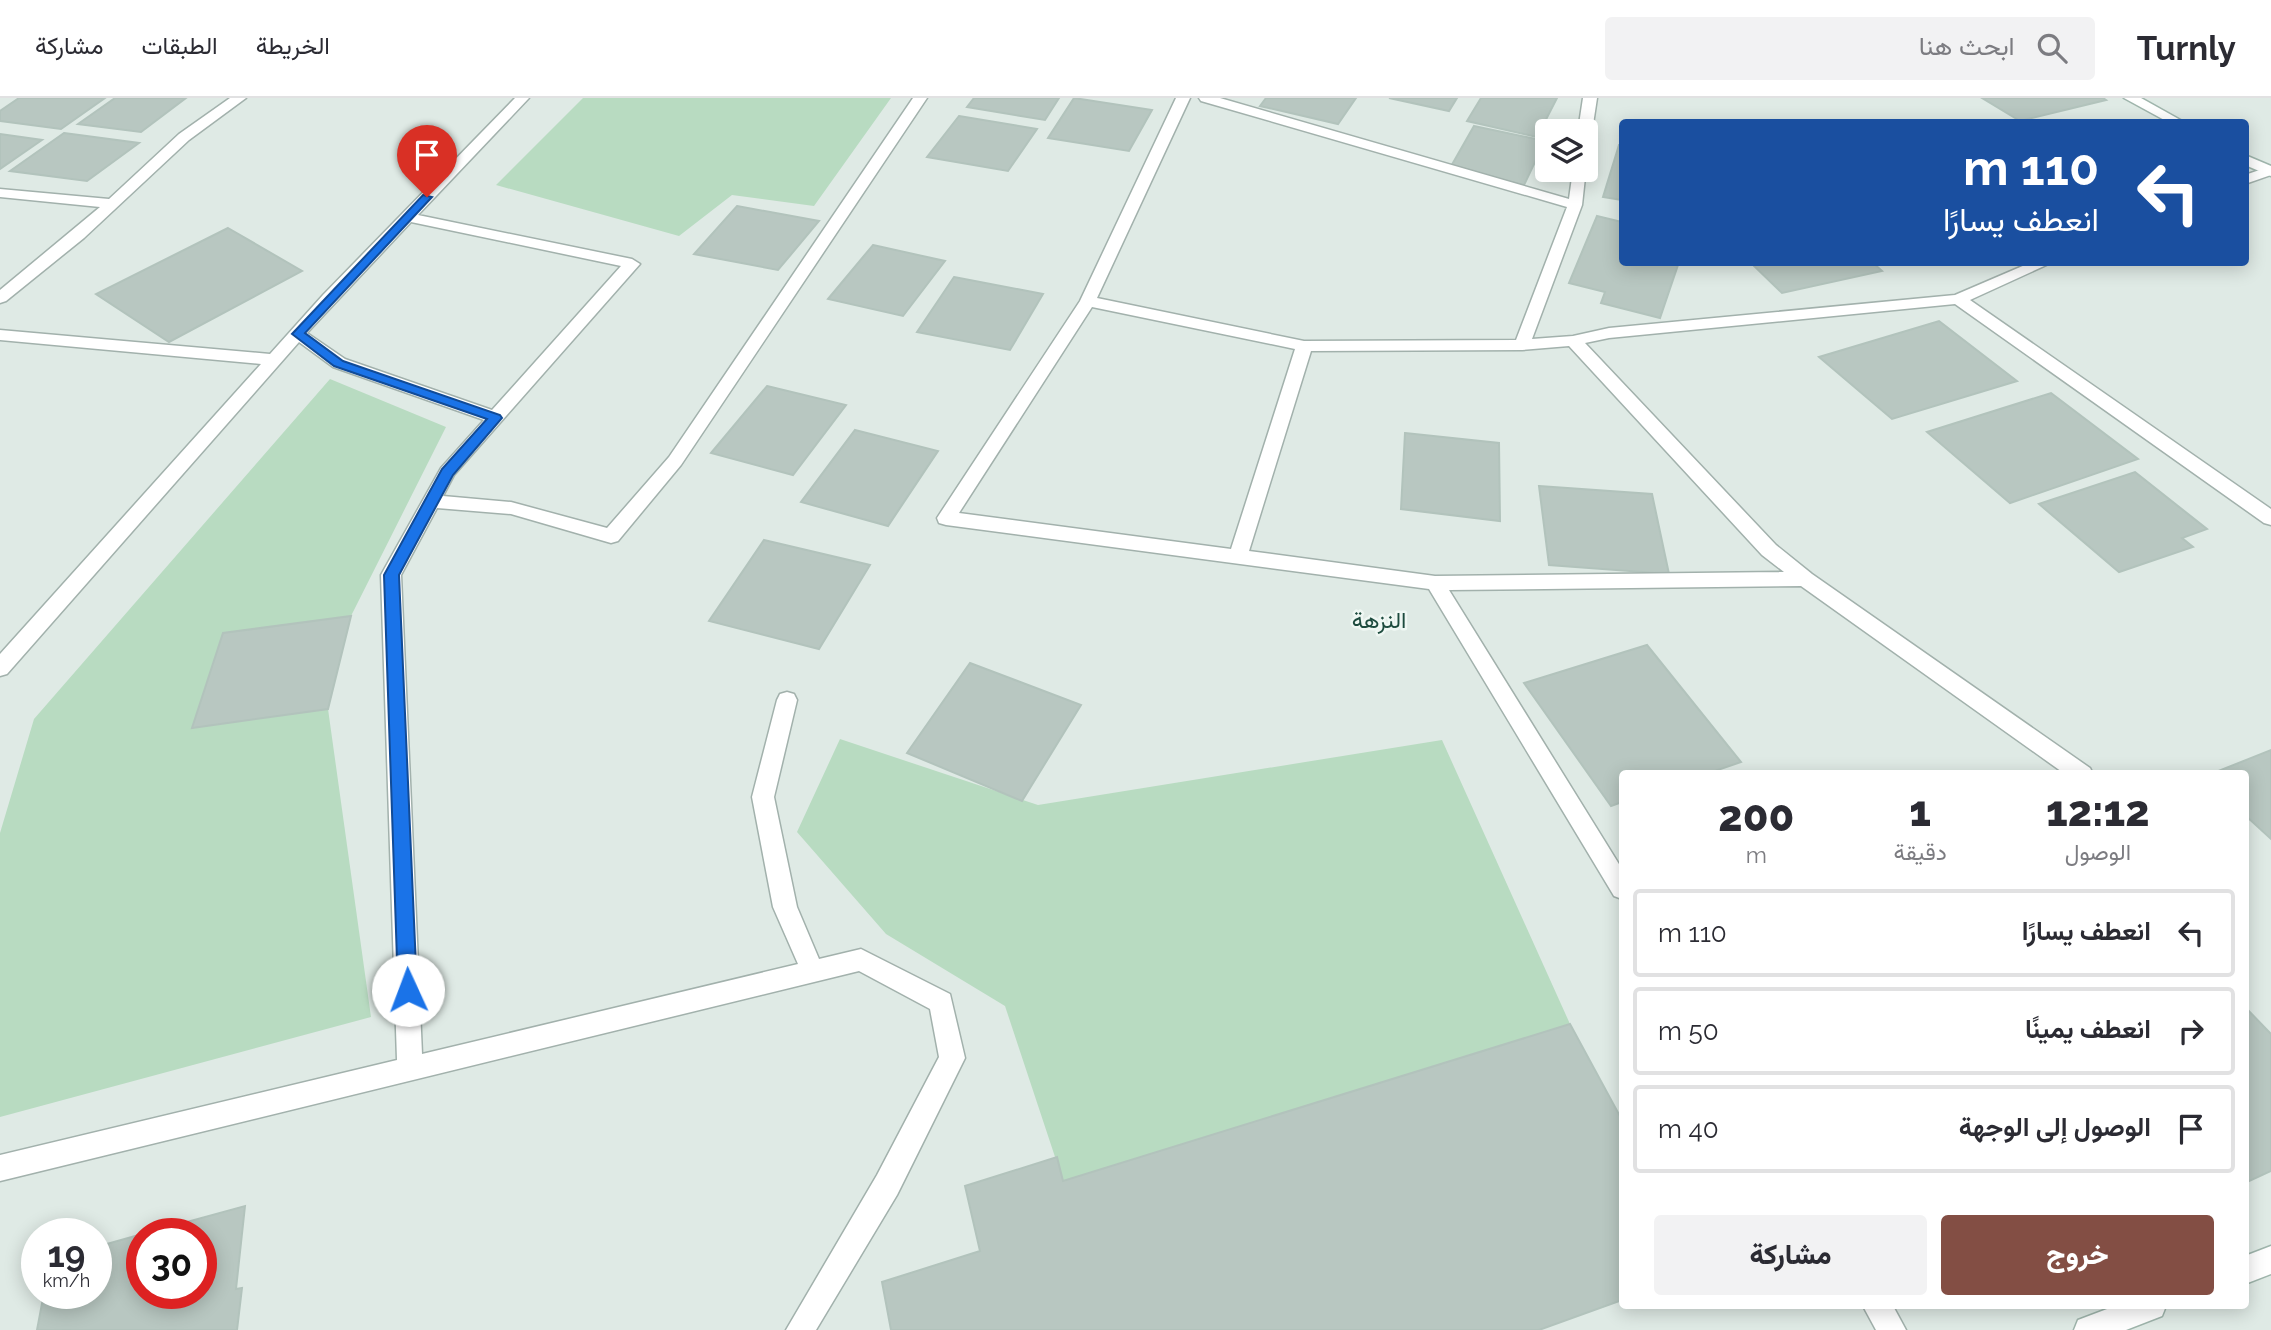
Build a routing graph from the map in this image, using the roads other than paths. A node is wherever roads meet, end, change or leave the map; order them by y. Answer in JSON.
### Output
{"nodes":[{"id":1,"x":239,"y":98,"type":"edge"},
{"id":2,"x":522,"y":98,"type":"edge"},
{"id":3,"x":920,"y":98,"type":"edge"},
{"id":4,"x":1183,"y":98,"type":"edge"},
{"id":5,"x":1206,"y":98,"type":"edge"},
{"id":6,"x":1590,"y":98,"type":"edge"},
{"id":7,"x":2131,"y":98,"type":"edge"},
{"id":8,"x":1587,"y":119,"type":"edge"},
{"id":9,"x":2171,"y":119,"type":"edge"},
{"id":10,"x":2249,"y":161,"type":"edge"},
{"id":11,"x":2270,"y":171,"type":"edge"},
{"id":12,"x":2249,"y":179,"type":"edge"},
{"id":13,"x":1578,"y":182,"type":"edge"},
{"id":14,"x":0,"y":194,"type":"edge"},
{"id":15,"x":113,"y":204,"type":"junction"},
{"id":16,"x":1575,"y":205,"type":"junction"},
{"id":17,"x":408,"y":217,"type":"junction"},
{"id":18,"x":2036,"y":266,"type":"edge"},
{"id":19,"x":0,"y":298,"type":"edge"},
{"id":20,"x":1958,"y":299,"type":"junction"},
{"id":21,"x":1088,"y":301,"type":"junction"},
{"id":22,"x":298,"y":334,"type":"junction"},
{"id":23,"x":0,"y":335,"type":"edge"},
{"id":24,"x":1573,"y":341,"type":"junction"},
{"id":25,"x":1522,"y":345,"type":"junction"},
{"id":26,"x":1304,"y":346,"type":"junction"},
{"id":27,"x":274,"y":360,"type":"junction"},
{"id":28,"x":496,"y":418,"type":"junction"},
{"id":29,"x":431,"y":501,"type":"junction"},
{"id":30,"x":2271,"y":518,"type":"edge"},
{"id":31,"x":1238,"y":556,"type":"junction"},
{"id":32,"x":1805,"y":579,"type":"junction"},
{"id":33,"x":1435,"y":583,"type":"junction"},
{"id":34,"x":0,"y":668,"type":"edge"},
{"id":35,"x":787,"y":700,"type":"dead end"},
{"id":36,"x":2076,"y":770,"type":"edge"},
{"id":37,"x":1619,"y":884,"type":"edge"},
{"id":38,"x":813,"y":972,"type":"junction"},
{"id":39,"x":410,"y":1070,"type":"junction"},
{"id":40,"x":0,"y":1168,"type":"edge"},
{"id":41,"x":2271,"y":1260,"type":"edge"},
{"id":42,"x":2249,"y":1268,"type":"edge"},
{"id":43,"x":1879,"y":1309,"type":"edge"},
{"id":44,"x":2144,"y":1309,"type":"edge"},
{"id":45,"x":800,"y":1330,"type":"edge"},
{"id":46,"x":1892,"y":1330,"type":"edge"},
{"id":47,"x":2088,"y":1330,"type":"edge"}],
"edges":[{"from":1,"to":15,"type":"street"},
{"from":2,"to":17,"type":"street"},
{"from":3,"to":29,"type":"street"},
{"from":4,"to":21,"type":"street"},
{"from":5,"to":16,"type":"street"},
{"from":6,"to":8,"type":"street"},
{"from":7,"to":9,"type":"street"},
{"from":10,"to":11,"type":"street"},
{"from":11,"to":12,"type":"street"},
{"from":13,"to":16,"type":"street"},
{"from":14,"to":15,"type":"street"},
{"from":15,"to":19,"type":"street"},
{"from":16,"to":25,"type":"street"},
{"from":17,"to":22,"type":"street"},
{"from":17,"to":28,"type":"street"},
{"from":18,"to":20,"type":"street"},
{"from":20,"to":24,"type":"street"},
{"from":20,"to":30,"type":"street"},
{"from":21,"to":26,"type":"street"},
{"from":21,"to":31,"type":"street"},
{"from":22,"to":27,"type":"street"},
{"from":22,"to":28,"type":"street"},
{"from":23,"to":27,"type":"street"},
{"from":24,"to":25,"type":"street"},
{"from":24,"to":32,"type":"street"},
{"from":25,"to":26,"type":"street"},
{"from":26,"to":31,"type":"street"},
{"from":27,"to":34,"type":"street"},
{"from":28,"to":29,"type":"street"},
{"from":29,"to":39,"type":"street"},
{"from":31,"to":33,"type":"street"},
{"from":32,"to":33,"type":"street"},
{"from":32,"to":36,"type":"street"},
{"from":33,"to":37,"type":"street"},
{"from":35,"to":38,"type":"street"},
{"from":38,"to":39,"type":"street"},
{"from":38,"to":45,"type":"street"},
{"from":39,"to":40,"type":"street"},
{"from":41,"to":42,"type":"street"},
{"from":43,"to":46,"type":"street"},
{"from":44,"to":47,"type":"street"}]}
